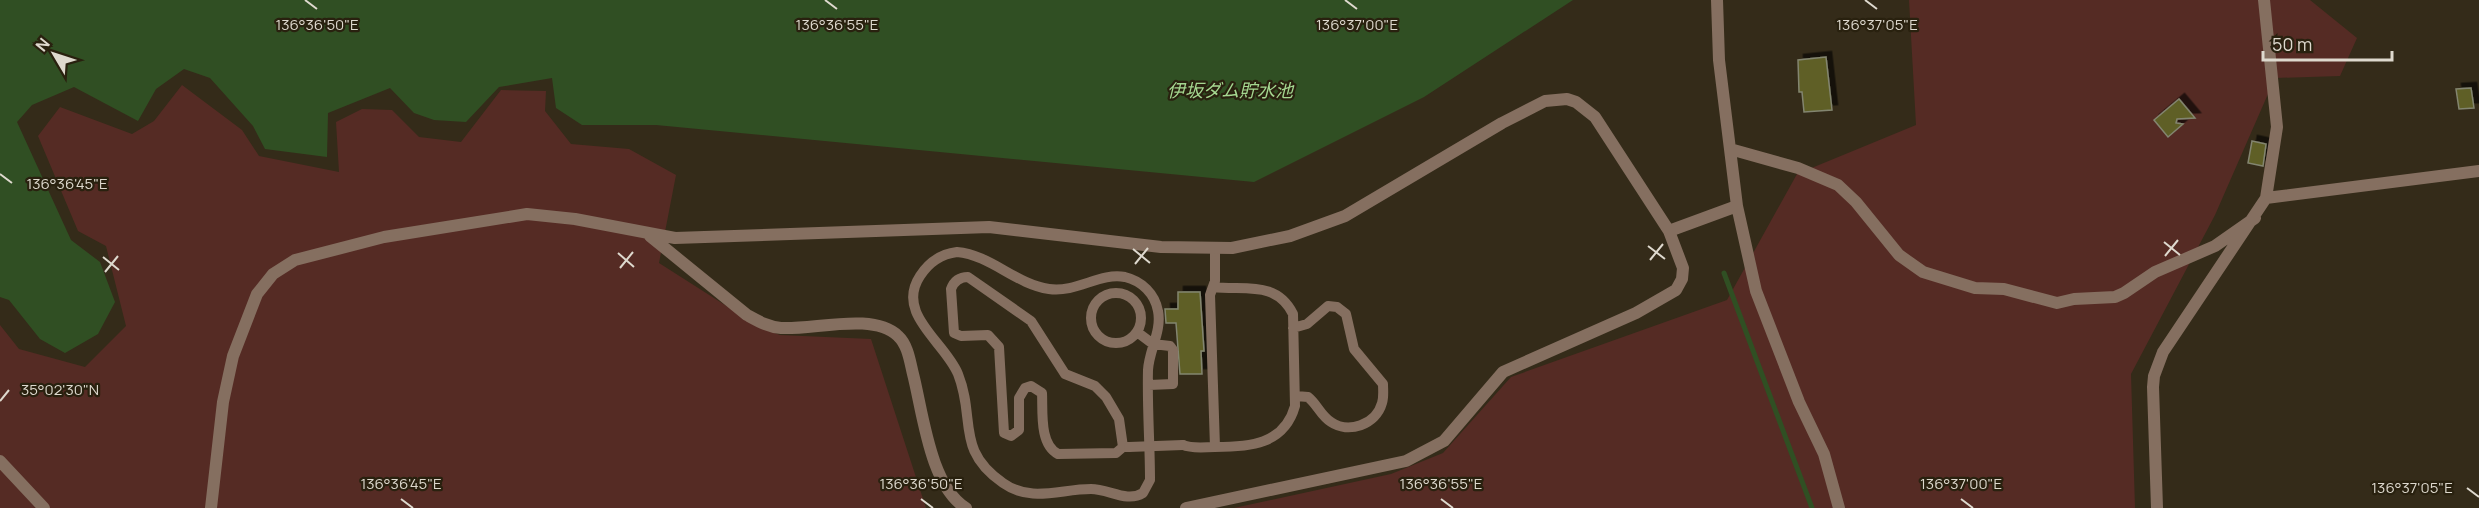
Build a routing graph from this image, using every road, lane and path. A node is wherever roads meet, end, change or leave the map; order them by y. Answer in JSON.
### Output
{"nodes":[{"id":1,"x":1717,"y":0,"type":"edge"},
{"id":2,"x":2264,"y":0,"type":"edge"},
{"id":3,"x":1730,"y":149,"type":"junction"},
{"id":4,"x":2479,"y":171,"type":"edge"},
{"id":5,"x":2266,"y":198,"type":"junction"},
{"id":6,"x":1737,"y":206,"type":"junction"},
{"id":7,"x":2255,"y":218,"type":"junction"},
{"id":8,"x":1669,"y":231,"type":"junction"},
{"id":9,"x":650,"y":235,"type":"junction"},
{"id":10,"x":1215,"y":249,"type":"junction"},
{"id":11,"x":1213,"y":287,"type":"junction"},
{"id":12,"x":1293,"y":328,"type":"junction"},
{"id":13,"x":1137,"y":332,"type":"junction"},
{"id":14,"x":1153,"y":344,"type":"junction"},
{"id":15,"x":1149,"y":386,"type":"junction"},
{"id":16,"x":1296,"y":396,"type":"junction"},
{"id":17,"x":1126,"y":447,"type":"junction"},
{"id":18,"x":1215,"y":447,"type":"junction"},
{"id":19,"x":0,"y":461,"type":"edge"},
{"id":20,"x":44,"y":508,"type":"edge"},
{"id":21,"x":211,"y":508,"type":"edge"},
{"id":22,"x":966,"y":508,"type":"edge"},
{"id":23,"x":1186,"y":508,"type":"edge"},
{"id":24,"x":1839,"y":508,"type":"edge"},
{"id":25,"x":2157,"y":508,"type":"edge"}],
"edges":[{"from":1,"to":3,"type":"street"},
{"from":2,"to":5,"type":"street"},
{"from":3,"to":6,"type":"street"},
{"from":3,"to":7,"type":"street"},
{"from":4,"to":5,"type":"street"},
{"from":5,"to":7,"type":"street"},
{"from":6,"to":8,"type":"street"},
{"from":6,"to":24,"type":"street"},
{"from":7,"to":25,"type":"street"},
{"from":8,"to":10,"type":"street"},
{"from":8,"to":23,"type":"street"},
{"from":9,"to":10,"type":"street"},
{"from":9,"to":21,"type":"street"},
{"from":9,"to":22,"type":"street"},
{"from":10,"to":11,"type":"lane"},
{"from":11,"to":12,"type":"lane"},
{"from":11,"to":18,"type":"lane"},
{"from":12,"to":16,"type":"lane"},
{"from":12,"to":16,"type":"lane"},
{"from":13,"to":13,"type":"lane"},
{"from":13,"to":14,"type":"lane"},
{"from":14,"to":15,"type":"lane"},
{"from":14,"to":15,"type":"lane"},
{"from":14,"to":15,"type":"lane"},
{"from":16,"to":18,"type":"lane"},
{"from":17,"to":17,"type":"lane"},
{"from":17,"to":18,"type":"lane","bridge":true},
{"from":19,"to":20,"type":"street"}]}
